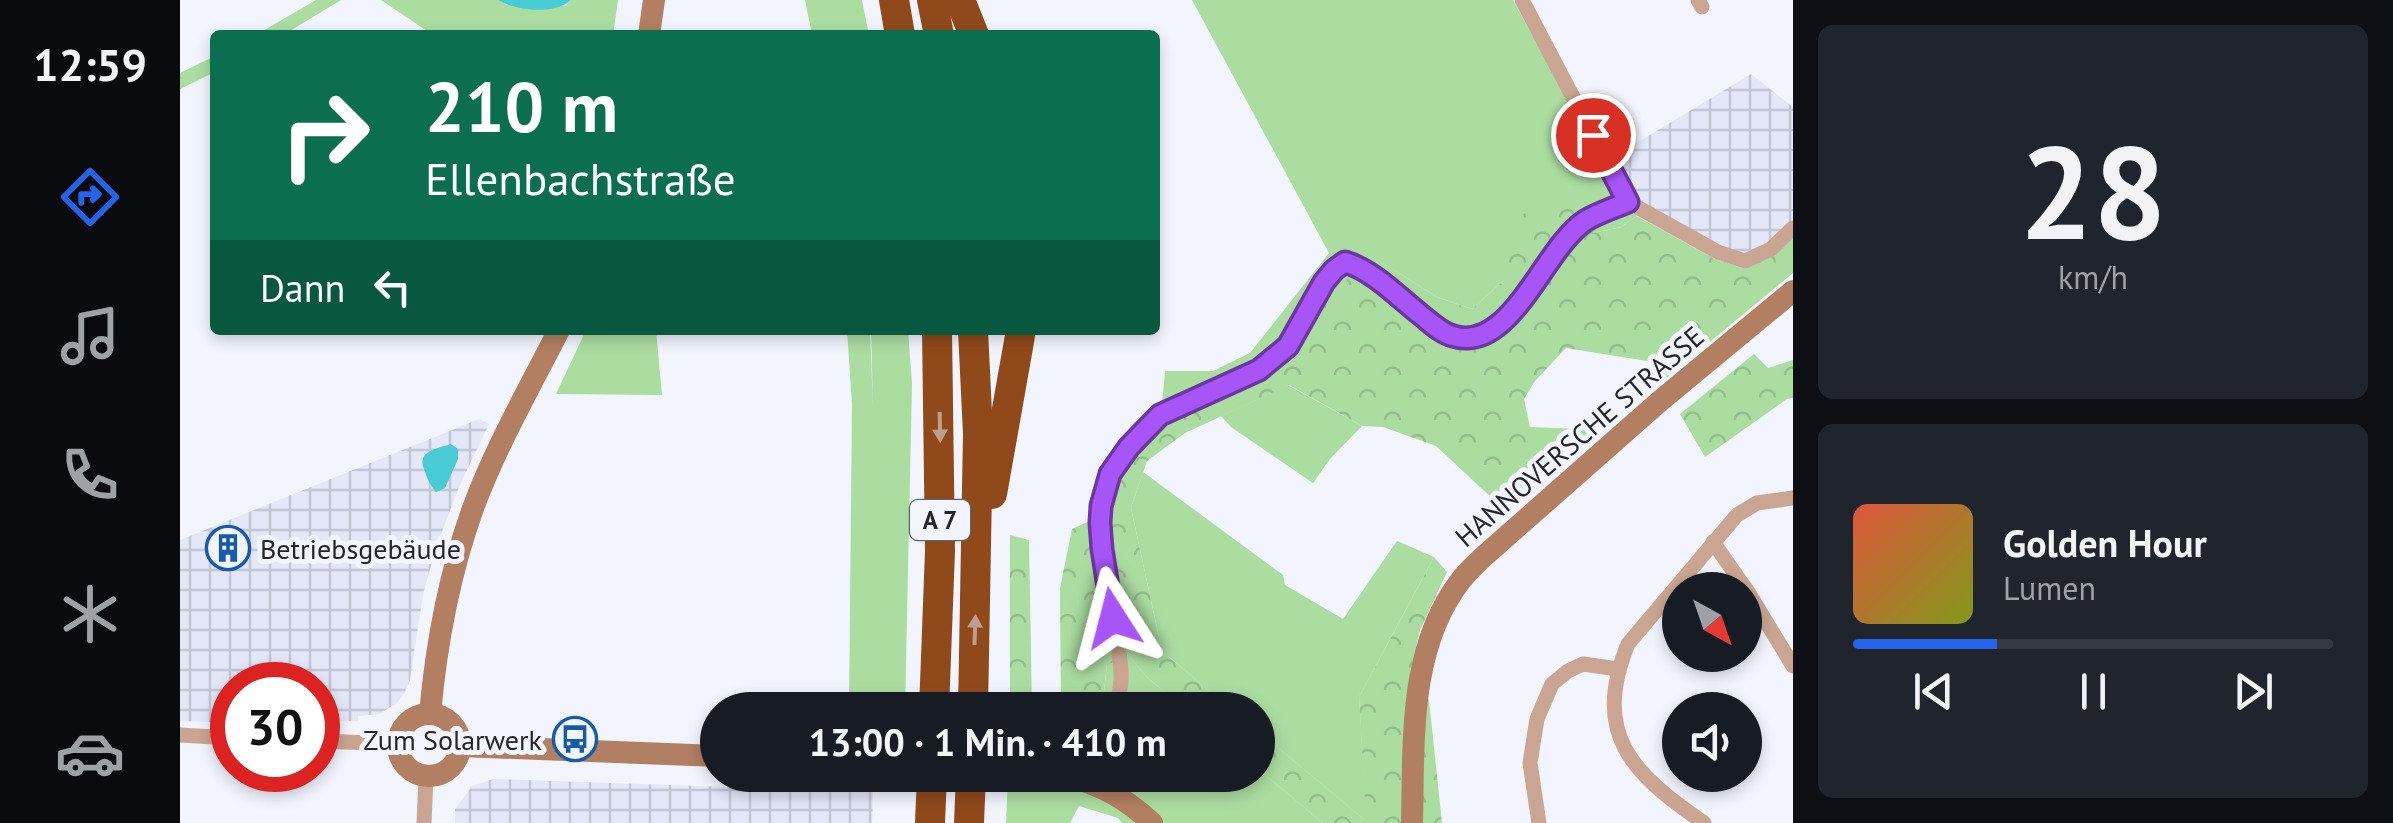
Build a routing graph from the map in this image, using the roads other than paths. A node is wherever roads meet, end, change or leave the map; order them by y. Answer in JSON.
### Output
{"nodes":[{"id":1,"x":654,"y":0,"type":"edge"},
{"id":2,"x":894,"y":0,"type":"edge"},
{"id":3,"x":932,"y":0,"type":"edge"},
{"id":4,"x":960,"y":0,"type":"edge"},
{"id":5,"x":1522,"y":0,"type":"edge"},
{"id":6,"x":650,"y":30,"type":"edge"},
{"id":7,"x":899,"y":30,"type":"edge"},
{"id":8,"x":938,"y":30,"type":"edge"},
{"id":9,"x":972,"y":30,"type":"edge"},
{"id":10,"x":1628,"y":202,"type":"junction"},
{"id":11,"x":1793,"y":228,"type":"edge"},
{"id":12,"x":1793,"y":291,"type":"edge"},
{"id":13,"x":556,"y":335,"type":"edge"},
{"id":14,"x":938,"y":335,"type":"edge"},
{"id":15,"x":973,"y":335,"type":"edge"},
{"id":16,"x":1020,"y":335,"type":"edge"},
{"id":17,"x":1793,"y":498,"type":"edge"},
{"id":18,"x":1713,"y":542,"type":"junction"},
{"id":19,"x":978,"y":550,"type":"junction"},
{"id":20,"x":1793,"y":666,"type":"edge"},
{"id":21,"x":1618,"y":668,"type":"junction"},
{"id":22,"x":935,"y":692,"type":"edge"},
{"id":23,"x":974,"y":692,"type":"edge"},
{"id":24,"x":1119,"y":692,"type":"edge"},
{"id":25,"x":430,"y":714,"type":"junction"},
{"id":26,"x":180,"y":736,"type":"edge"},
{"id":27,"x":210,"y":737,"type":"edge"},
{"id":28,"x":340,"y":742,"type":"edge"},
{"id":29,"x":397,"y":744,"type":"junction"},
{"id":30,"x":460,"y":746,"type":"junction"},
{"id":31,"x":700,"y":755,"type":"edge"},
{"id":32,"x":426,"y":777,"type":"junction"},
{"id":33,"x":931,"y":792,"type":"edge"},
{"id":34,"x":970,"y":792,"type":"edge"},
{"id":35,"x":1110,"y":792,"type":"edge"},
{"id":36,"x":424,"y":823,"type":"edge"},
{"id":37,"x":930,"y":823,"type":"edge"},
{"id":38,"x":969,"y":823,"type":"edge"},
{"id":39,"x":1152,"y":823,"type":"edge"},
{"id":40,"x":1412,"y":823,"type":"edge"},
{"id":41,"x":1539,"y":823,"type":"edge"},
{"id":42,"x":1704,"y":823,"type":"edge"}],
"edges":[{"from":1,"to":6,"type":"main road"},
{"from":2,"to":7,"type":"highway"},
{"from":3,"to":8,"type":"highway"},
{"from":4,"to":9,"type":"highway"},
{"from":5,"to":10,"type":"street"},
{"from":10,"to":11,"type":"street"},
{"from":10,"to":24,"type":"street"},
{"from":12,"to":40,"type":"main road","name":"HANNOVERSCHE STRASSE"},
{"from":13,"to":25,"type":"main road"},
{"from":14,"to":22,"type":"highway","number":"A 7","one_way":true},
{"from":15,"to":19,"type":"highway","number":"A 7"},
{"from":16,"to":19,"type":"highway"},
{"from":17,"to":18,"type":"street"},
{"from":18,"to":20,"type":"street"},
{"from":18,"to":21,"type":"street"},
{"from":23,"to":19,"type":"highway","number":"A 7","one_way":true},
{"from":21,"to":41,"type":"street"},
{"from":21,"to":42,"type":"street"},
{"from":25,"to":29,"type":"main road"},
{"from":25,"to":30,"type":"main road"},
{"from":26,"to":27,"type":"street"},
{"from":28,"to":29,"type":"street"},
{"from":29,"to":32,"type":"main road"},
{"from":30,"to":31,"type":"main road"},
{"from":30,"to":32,"type":"main road"},
{"from":32,"to":36,"type":"street"},
{"from":33,"to":37,"type":"highway"},
{"from":34,"to":38,"type":"highway"},
{"from":35,"to":39,"type":"main road"}]}
